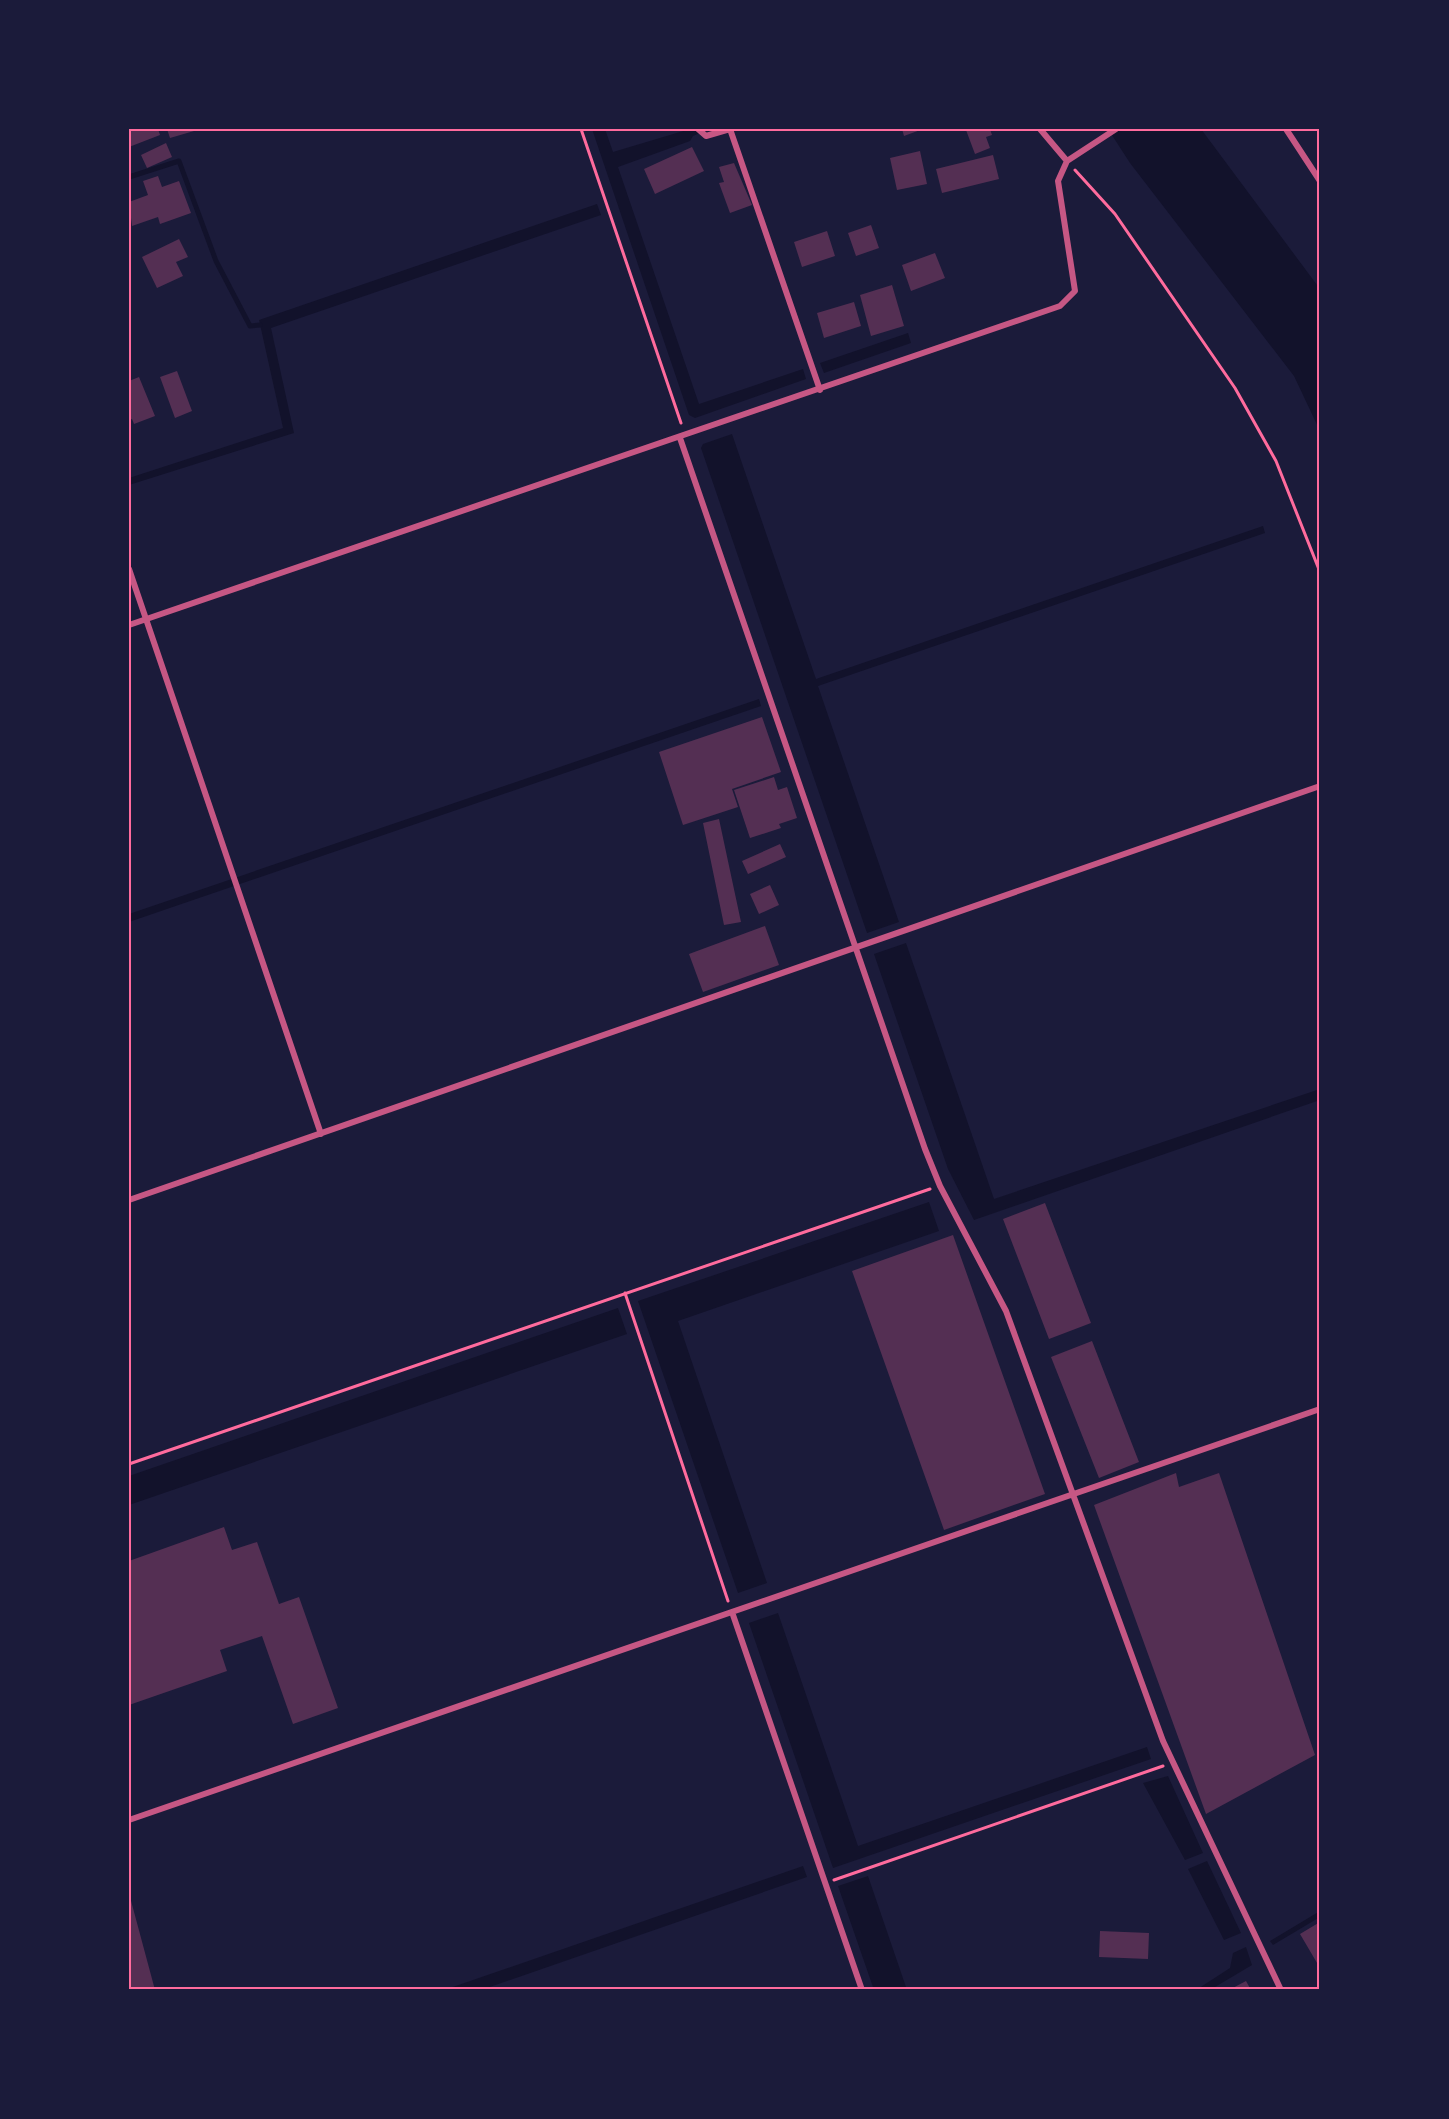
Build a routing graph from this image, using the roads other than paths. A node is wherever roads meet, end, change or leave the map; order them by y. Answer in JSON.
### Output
{"nodes":[{"id":1,"x":1040,"y":129,"type":"edge"},
{"id":2,"x":1116,"y":129,"type":"edge"},
{"id":3,"x":1286,"y":129,"type":"edge"},
{"id":4,"x":700,"y":131,"type":"edge"},
{"id":5,"x":1067,"y":161,"type":"junction"},
{"id":6,"x":1320,"y":181,"type":"edge"},
{"id":7,"x":820,"y":390,"type":"junction"},
{"id":8,"x":680,"y":438,"type":"junction"},
{"id":9,"x":129,"y":568,"type":"edge"},
{"id":10,"x":145,"y":620,"type":"junction"},
{"id":11,"x":129,"y":625,"type":"edge"},
{"id":12,"x":1320,"y":786,"type":"edge"},
{"id":13,"x":857,"y":948,"type":"junction"},
{"id":14,"x":321,"y":1134,"type":"junction"},
{"id":15,"x":129,"y":1200,"type":"edge"},
{"id":16,"x":1320,"y":1409,"type":"edge"},
{"id":17,"x":1074,"y":1494,"type":"junction"},
{"id":18,"x":732,"y":1612,"type":"junction"},
{"id":19,"x":129,"y":1820,"type":"edge"},
{"id":20,"x":862,"y":1990,"type":"edge"},
{"id":21,"x":1281,"y":1990,"type":"edge"}],
"edges":[{"from":1,"to":5,"type":"street"},
{"from":2,"to":5,"type":"street"},
{"from":3,"to":6,"type":"street"},
{"from":4,"to":7,"type":"street"},
{"from":5,"to":7,"type":"street"},
{"from":7,"to":8,"type":"street"},
{"from":8,"to":10,"type":"street"},
{"from":8,"to":13,"type":"street"},
{"from":9,"to":10,"type":"street"},
{"from":10,"to":11,"type":"street"},
{"from":10,"to":14,"type":"street"},
{"from":12,"to":13,"type":"street"},
{"from":13,"to":14,"type":"street"},
{"from":13,"to":17,"type":"street"},
{"from":14,"to":15,"type":"street"},
{"from":16,"to":17,"type":"street"},
{"from":17,"to":18,"type":"street"},
{"from":17,"to":21,"type":"street"},
{"from":18,"to":19,"type":"street"},
{"from":18,"to":20,"type":"street"}]}
